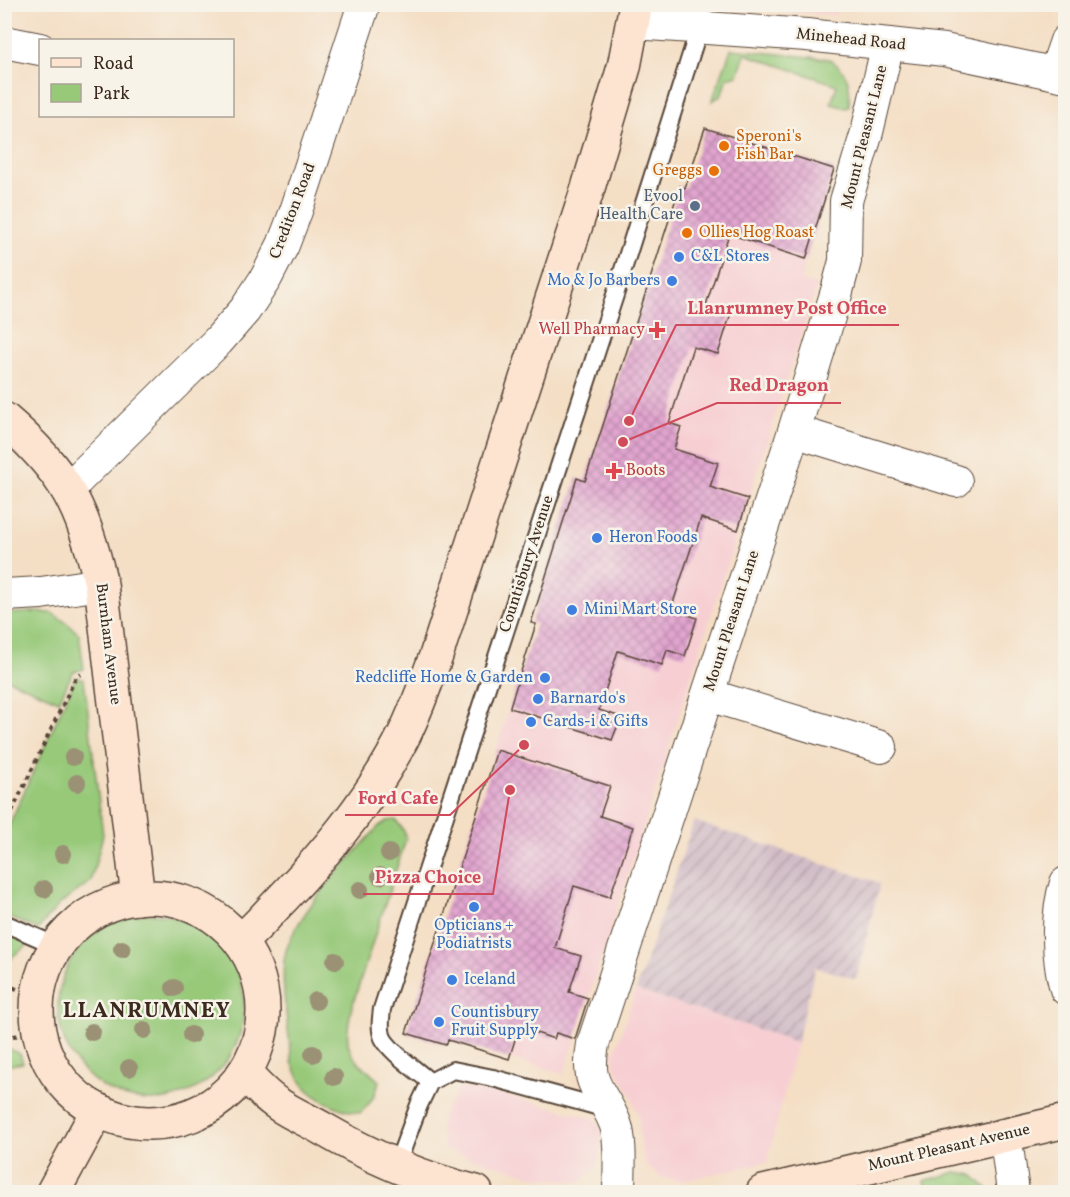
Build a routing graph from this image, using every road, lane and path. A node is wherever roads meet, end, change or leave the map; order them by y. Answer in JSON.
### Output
{"nodes":[{"id":1,"x":364,"y":4,"type":"edge"},
{"id":2,"x":635,"y":14,"type":"edge"},
{"id":3,"x":699,"y":29,"type":"junction"},
{"id":4,"x":1065,"y":41,"type":"edge"},
{"id":5,"x":4,"y":42,"type":"edge"},
{"id":6,"x":888,"y":44,"type":"junction"},
{"id":7,"x":39,"y":49,"type":"edge"},
{"id":8,"x":1060,"y":75,"type":"edge"},
{"id":9,"x":4,"y":419,"type":"edge"},
{"id":10,"x":794,"y":431,"type":"junction"},
{"id":11,"x":956,"y":481,"type":"dead end"},
{"id":12,"x":68,"y":489,"type":"junction"},
{"id":13,"x":101,"y":584,"type":"junction"},
{"id":14,"x":4,"y":595,"type":"edge"},
{"id":15,"x":111,"y":668,"type":"junction"},
{"id":16,"x":708,"y":694,"type":"junction"},
{"id":17,"x":881,"y":747,"type":"dead end"},
{"id":18,"x":4,"y":828,"type":"edge"},
{"id":19,"x":1065,"y":883,"type":"edge"},
{"id":20,"x":138,"y":898,"type":"junction"},
{"id":21,"x":4,"y":923,"type":"edge"},
{"id":22,"x":240,"y":941,"type":"junction"},
{"id":23,"x":57,"y":946,"type":"junction"},
{"id":24,"x":4,"y":985,"type":"edge"},
{"id":25,"x":1065,"y":989,"type":"edge"},
{"id":26,"x":38,"y":995,"type":"junction"},
{"id":27,"x":39,"y":1033,"type":"junction"},
{"id":28,"x":4,"y":1037,"type":"edge"},
{"id":29,"x":244,"y":1073,"type":"junction"},
{"id":30,"x":430,"y":1082,"type":"junction"},
{"id":31,"x":607,"y":1108,"type":"junction"},
{"id":32,"x":98,"y":1110,"type":"junction"},
{"id":33,"x":1065,"y":1120,"type":"edge"},
{"id":34,"x":1003,"y":1135,"type":"junction"},
{"id":35,"x":396,"y":1167,"type":"junction"},
{"id":36,"x":53,"y":1192,"type":"edge"},
{"id":37,"x":476,"y":1192,"type":"edge"},
{"id":38,"x":619,"y":1192,"type":"edge"},
{"id":39,"x":763,"y":1192,"type":"edge"},
{"id":40,"x":1013,"y":1192,"type":"edge"}],
"edges":[{"from":1,"to":12,"type":"street","name":"Crediton Road"},
{"from":2,"to":3,"type":"street","name":"Minehead Road"},
{"from":2,"to":22,"type":"street"},
{"from":3,"to":6,"type":"street","name":"Minehead Road"},
{"from":3,"to":30,"type":"lane","name":"Countisbury Avenue"},
{"from":4,"to":8,"type":"street"},
{"from":5,"to":7,"type":"street"},
{"from":6,"to":8,"type":"street","name":"Minehead Road"},
{"from":6,"to":10,"type":"street","name":"Mount Pleasant Lane"},
{"from":9,"to":12,"type":"street","name":"Burnham Avenue"},
{"from":10,"to":11,"type":"street"},
{"from":10,"to":16,"type":"street","name":"Mount Pleasant Lane"},
{"from":12,"to":13,"type":"street","name":"Burnham Avenue"},
{"from":13,"to":14,"type":"street"},
{"from":13,"to":15,"type":"street","name":"Burnham Avenue"},
{"from":15,"to":18,"type":"path"},
{"from":15,"to":20,"type":"street","name":"Burnham Avenue"},
{"from":16,"to":17,"type":"street"},
{"from":16,"to":31,"type":"street","name":"Mount Pleasant Lane"},
{"from":19,"to":25,"type":"street"},
{"from":20,"to":22,"type":"street"},
{"from":20,"to":23,"type":"street"},
{"from":21,"to":23,"type":"lane"},
{"from":22,"to":29,"type":"street"},
{"from":23,"to":26,"type":"street"},
{"from":24,"to":26,"type":"path"},
{"from":26,"to":27,"type":"street"},
{"from":27,"to":28,"type":"path"},
{"from":27,"to":32,"type":"street"},
{"from":29,"to":32,"type":"street"},
{"from":29,"to":35,"type":"street"},
{"from":30,"to":31,"type":"lane"},
{"from":30,"to":35,"type":"lane"},
{"from":31,"to":38,"type":"street","name":"Mount Pleasant Lane"},
{"from":32,"to":36,"type":"street"},
{"from":33,"to":34,"type":"street","name":"Mount Pleasant Avenue"},
{"from":34,"to":39,"type":"street","name":"Mount Pleasant Avenue"},
{"from":34,"to":40,"type":"street"},
{"from":35,"to":37,"type":"street"}]}
